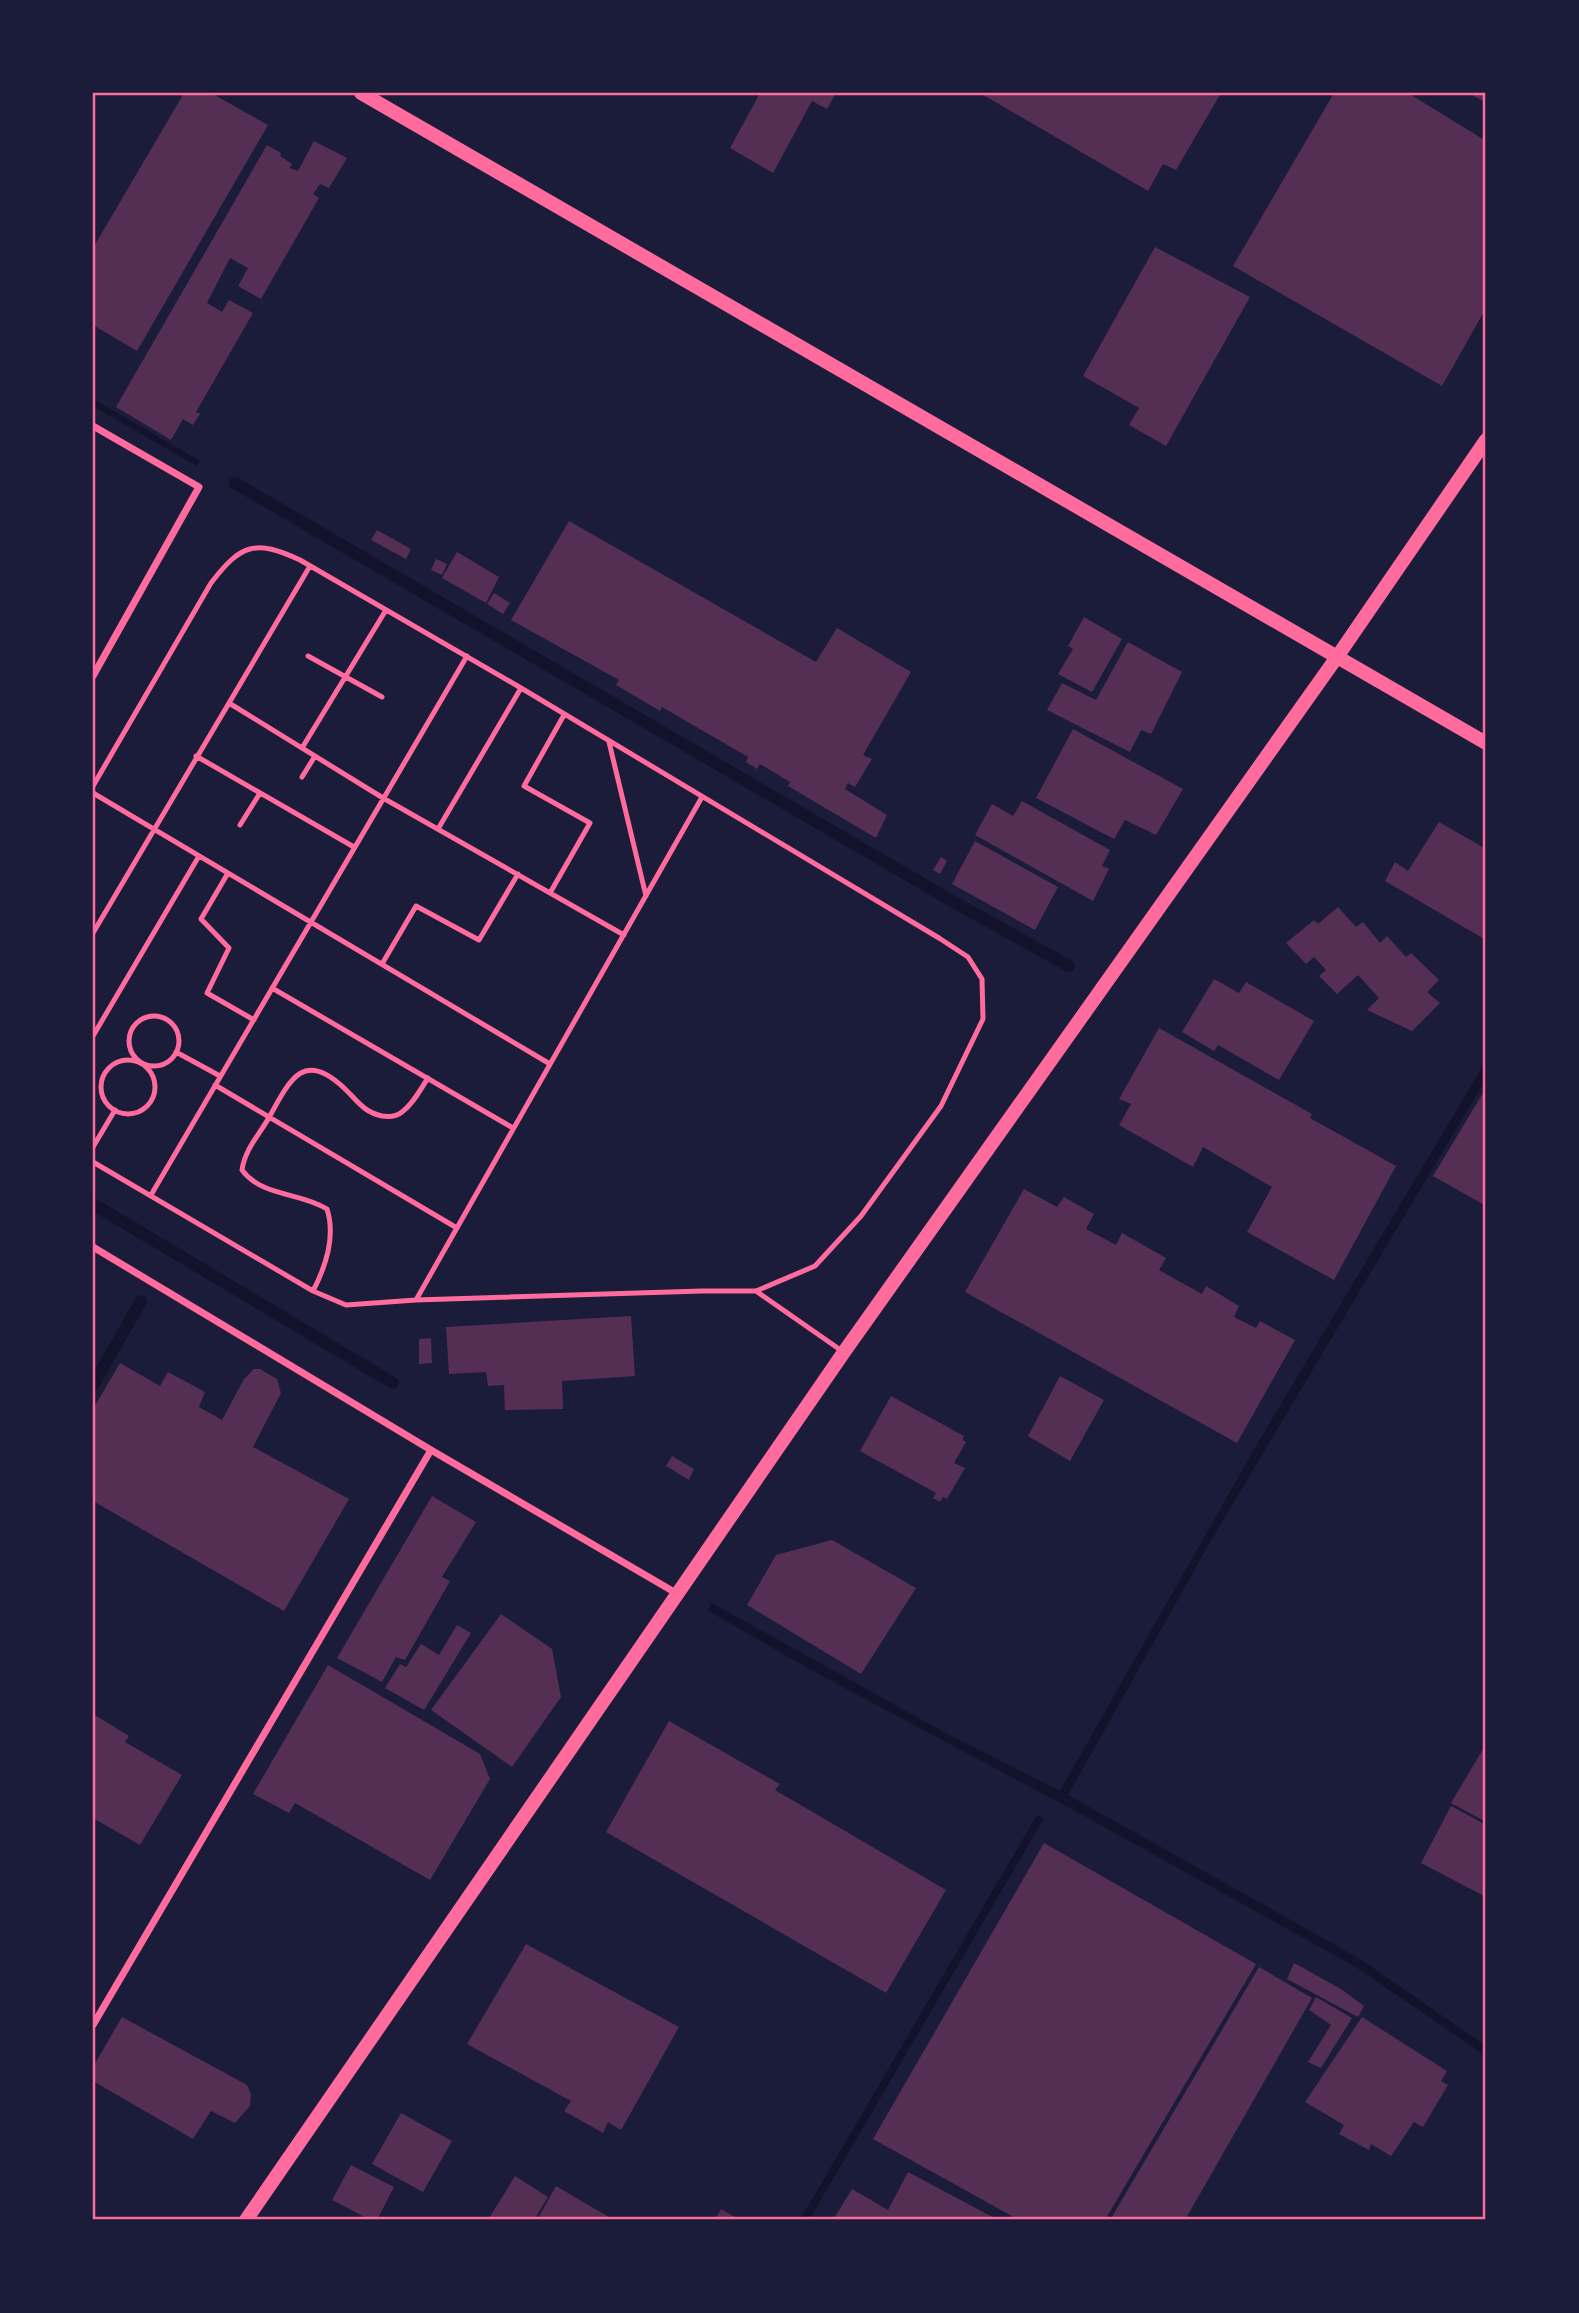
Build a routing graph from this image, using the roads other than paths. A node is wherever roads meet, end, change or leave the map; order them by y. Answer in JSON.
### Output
{"nodes":[{"id":1,"x":361,"y":93,"type":"edge"},
{"id":2,"x":93,"y":426,"type":"edge"},
{"id":3,"x":1486,"y":440,"type":"edge"},
{"id":4,"x":310,"y":566,"type":"junction"},
{"id":5,"x":386,"y":610,"type":"junction"},
{"id":6,"x":308,"y":656,"type":"dead end"},
{"id":7,"x":467,"y":656,"type":"junction"},
{"id":8,"x":1337,"y":657,"type":"junction"},
{"id":9,"x":93,"y":676,"type":"edge"},
{"id":10,"x":345,"y":676,"type":"junction"},
{"id":11,"x":521,"y":688,"type":"junction"},
{"id":12,"x":382,"y":697,"type":"dead end"},
{"id":13,"x":229,"y":703,"type":"junction"},
{"id":14,"x":564,"y":715,"type":"junction"},
{"id":15,"x":609,"y":741,"type":"junction"},
{"id":16,"x":1486,"y":743,"type":"edge"},
{"id":17,"x":302,"y":748,"type":"junction"},
{"id":18,"x":197,"y":756,"type":"junction"},
{"id":19,"x":315,"y":756,"type":"junction"},
{"id":20,"x":302,"y":777,"type":"dead end"},
{"id":21,"x":93,"y":786,"type":"edge"},
{"id":22,"x":93,"y":793,"type":"edge"},
{"id":23,"x":260,"y":793,"type":"junction"},
{"id":24,"x":383,"y":797,"type":"junction"},
{"id":25,"x":702,"y":797,"type":"junction"},
{"id":26,"x":240,"y":825,"type":"dead end"},
{"id":27,"x":153,"y":829,"type":"junction"},
{"id":28,"x":438,"y":829,"type":"junction"},
{"id":29,"x":354,"y":847,"type":"junction"},
{"id":30,"x":199,"y":856,"type":"junction"},
{"id":31,"x":228,"y":873,"type":"junction"},
{"id":32,"x":518,"y":874,"type":"junction"},
{"id":33,"x":550,"y":893,"type":"junction"},
{"id":34,"x":646,"y":896,"type":"junction"},
{"id":35,"x":311,"y":923,"type":"junction"},
{"id":36,"x":93,"y":933,"type":"edge"},
{"id":37,"x":624,"y":935,"type":"junction"},
{"id":38,"x":382,"y":964,"type":"junction"},
{"id":39,"x":272,"y":988,"type":"junction"},
{"id":40,"x":254,"y":1020,"type":"junction"},
{"id":41,"x":93,"y":1036,"type":"edge"},
{"id":42,"x":176,"y":1052,"type":"junction"},
{"id":43,"x":141,"y":1063,"type":"junction"},
{"id":44,"x":550,"y":1064,"type":"junction"},
{"id":45,"x":220,"y":1076,"type":"junction"},
{"id":46,"x":428,"y":1078,"type":"junction"},
{"id":47,"x":215,"y":1085,"type":"junction"},
{"id":48,"x":115,"y":1110,"type":"junction"},
{"id":49,"x":270,"y":1117,"type":"junction"},
{"id":50,"x":513,"y":1128,"type":"junction"},
{"id":51,"x":93,"y":1147,"type":"edge"},
{"id":52,"x":93,"y":1162,"type":"edge"},
{"id":53,"x":150,"y":1195,"type":"junction"},
{"id":54,"x":457,"y":1228,"type":"junction"},
{"id":55,"x":93,"y":1248,"type":"edge"},
{"id":56,"x":313,"y":1291,"type":"junction"},
{"id":57,"x":756,"y":1291,"type":"junction"},
{"id":58,"x":416,"y":1300,"type":"junction"},
{"id":59,"x":844,"y":1352,"type":"junction"},
{"id":60,"x":431,"y":1450,"type":"junction"},
{"id":61,"x":677,"y":1593,"type":"junction"},
{"id":62,"x":93,"y":2025,"type":"edge"},
{"id":63,"x":246,"y":2220,"type":"edge"}],
"edges":[{"from":1,"to":8,"type":"main road"},
{"from":2,"to":9,"type":"street"},
{"from":3,"to":8,"type":"main road"},
{"from":4,"to":5,"type":"lane"},
{"from":4,"to":13,"type":"lane"},
{"from":4,"to":21,"type":"lane"},
{"from":5,"to":7,"type":"lane"},
{"from":5,"to":10,"type":"lane"},
{"from":6,"to":10,"type":"lane"},
{"from":7,"to":11,"type":"lane"},
{"from":7,"to":24,"type":"lane"},
{"from":8,"to":16,"type":"main road"},
{"from":8,"to":59,"type":"main road"},
{"from":10,"to":12,"type":"lane"},
{"from":10,"to":17,"type":"lane"},
{"from":11,"to":14,"type":"lane"},
{"from":11,"to":28,"type":"lane"},
{"from":13,"to":17,"type":"lane"},
{"from":13,"to":18,"type":"lane"},
{"from":14,"to":15,"type":"lane"},
{"from":14,"to":33,"type":"lane"},
{"from":15,"to":25,"type":"lane"},
{"from":15,"to":34,"type":"lane"},
{"from":17,"to":19,"type":"lane"},
{"from":18,"to":23,"type":"lane"},
{"from":18,"to":27,"type":"lane"},
{"from":19,"to":20,"type":"lane"},
{"from":19,"to":24,"type":"lane"},
{"from":22,"to":27,"type":"lane"},
{"from":23,"to":26,"type":"lane"},
{"from":23,"to":29,"type":"lane"},
{"from":24,"to":28,"type":"lane"},
{"from":24,"to":29,"type":"lane"},
{"from":25,"to":34,"type":"lane"},
{"from":25,"to":57,"type":"lane"},
{"from":27,"to":30,"type":"lane"},
{"from":27,"to":36,"type":"lane"},
{"from":28,"to":32,"type":"lane"},
{"from":29,"to":35,"type":"lane"},
{"from":30,"to":31,"type":"lane"},
{"from":30,"to":41,"type":"lane"},
{"from":31,"to":35,"type":"lane"},
{"from":31,"to":40,"type":"lane"},
{"from":32,"to":33,"type":"lane"},
{"from":32,"to":38,"type":"lane"},
{"from":33,"to":37,"type":"lane"},
{"from":34,"to":37,"type":"lane"},
{"from":35,"to":38,"type":"lane"},
{"from":35,"to":39,"type":"lane"},
{"from":37,"to":44,"type":"lane"},
{"from":38,"to":44,"type":"lane"},
{"from":39,"to":40,"type":"lane"},
{"from":39,"to":46,"type":"lane"},
{"from":40,"to":45,"type":"lane"},
{"from":42,"to":43,"type":"lane"},
{"from":42,"to":43,"type":"lane"},
{"from":42,"to":45,"type":"lane"},
{"from":43,"to":48,"type":"lane"},
{"from":43,"to":48,"type":"lane"},
{"from":44,"to":50,"type":"lane"},
{"from":45,"to":47,"type":"lane"},
{"from":46,"to":49,"type":"lane"},
{"from":46,"to":50,"type":"lane"},
{"from":47,"to":49,"type":"lane"},
{"from":47,"to":53,"type":"lane"},
{"from":48,"to":51,"type":"lane"},
{"from":49,"to":54,"type":"lane"},
{"from":49,"to":56,"type":"lane"},
{"from":50,"to":54,"type":"lane"},
{"from":52,"to":53,"type":"lane"},
{"from":53,"to":56,"type":"lane"},
{"from":54,"to":58,"type":"lane"},
{"from":55,"to":60,"type":"street"},
{"from":56,"to":58,"type":"lane"},
{"from":57,"to":58,"type":"lane"},
{"from":57,"to":59,"type":"lane"},
{"from":59,"to":61,"type":"main road"},
{"from":60,"to":61,"type":"street"},
{"from":60,"to":62,"type":"street"},
{"from":61,"to":63,"type":"main road"}]}
